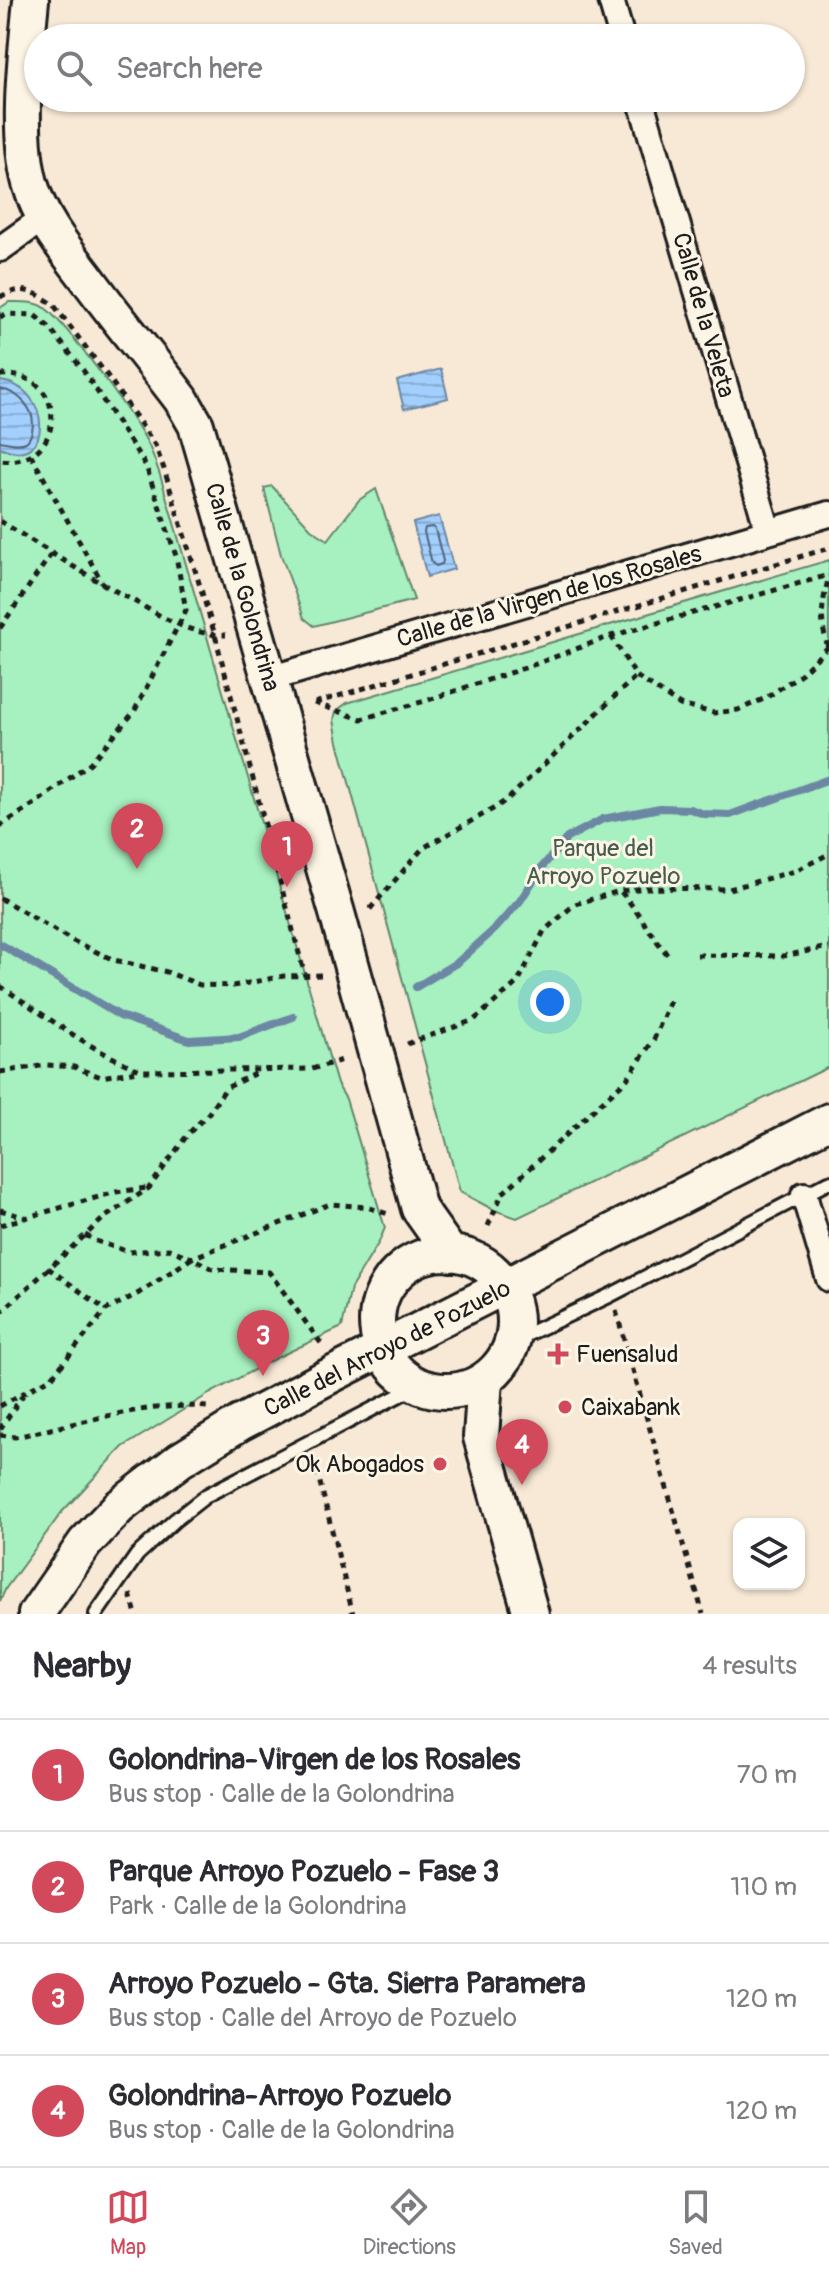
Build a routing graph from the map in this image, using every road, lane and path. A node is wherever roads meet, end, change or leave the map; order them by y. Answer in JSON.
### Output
{"nodes":[{"id":1,"x":11,"y":0,"type":"edge"},
{"id":2,"x":31,"y":0,"type":"edge"},
{"id":3,"x":611,"y":0,"type":"edge"},
{"id":4,"x":29,"y":24,"type":"edge"},
{"id":5,"x":618,"y":24,"type":"edge"},
{"id":6,"x":24,"y":32,"type":"edge"},
{"id":7,"x":25,"y":112,"type":"edge"},
{"id":8,"x":644,"y":112,"type":"edge"},
{"id":9,"x":45,"y":217,"type":"junction"},
{"id":10,"x":0,"y":249,"type":"edge"},
{"id":11,"x":0,"y":297,"type":"edge"},
{"id":12,"x":0,"y":317,"type":"edge"},
{"id":13,"x":0,"y":375,"type":"edge"},
{"id":14,"x":31,"y":455,"type":"junction"},
{"id":15,"x":0,"y":460,"type":"edge"},
{"id":16,"x":829,"y":514,"type":"edge"},
{"id":17,"x":0,"y":521,"type":"edge"},
{"id":18,"x":768,"y":531,"type":"junction"},
{"id":19,"x":829,"y":548,"type":"edge"},
{"id":20,"x":52,"y":553,"type":"junction"},
{"id":21,"x":829,"y":575,"type":"edge"},
{"id":22,"x":103,"y":585,"type":"junction"},
{"id":23,"x":178,"y":625,"type":"junction"},
{"id":24,"x":0,"y":628,"type":"edge"},
{"id":25,"x":215,"y":635,"type":"junction"},
{"id":26,"x":227,"y":635,"type":"dead end"},
{"id":27,"x":611,"y":636,"type":"junction"},
{"id":28,"x":829,"y":646,"type":"edge"},
{"id":29,"x":636,"y":676,"type":"junction"},
{"id":30,"x":269,"y":679,"type":"junction"},
{"id":31,"x":0,"y":826,"type":"edge"},
{"id":32,"x":829,"y":854,"type":"edge"},
{"id":33,"x":620,"y":891,"type":"junction"},
{"id":34,"x":0,"y":898,"type":"edge"},
{"id":35,"x":370,"y":909,"type":"dead end"},
{"id":36,"x":829,"y":947,"type":"edge"},
{"id":37,"x":697,"y":955,"type":"dead end"},
{"id":38,"x":669,"y":956,"type":"dead end"},
{"id":39,"x":321,"y":975,"type":"dead end"},
{"id":40,"x":305,"y":976,"type":"junction"},
{"id":41,"x":0,"y":986,"type":"edge"},
{"id":42,"x":670,"y":1001,"type":"dead end"},
{"id":43,"x":407,"y":1044,"type":"dead end"},
{"id":44,"x":346,"y":1059,"type":"dead end"},
{"id":45,"x":143,"y":1071,"type":"junction"},
{"id":46,"x":261,"y":1071,"type":"junction"},
{"id":47,"x":0,"y":1072,"type":"edge"},
{"id":48,"x":829,"y":1121,"type":"edge"},
{"id":49,"x":829,"y":1182,"type":"edge"},
{"id":50,"x":149,"y":1188,"type":"junction"},
{"id":51,"x":804,"y":1195,"type":"junction"},
{"id":52,"x":0,"y":1210,"type":"edge"},
{"id":53,"x":405,"y":1212,"type":"junction"},
{"id":54,"x":28,"y":1219,"type":"junction"},
{"id":55,"x":0,"y":1225,"type":"edge"},
{"id":56,"x":488,"y":1226,"type":"dead end"},
{"id":57,"x":85,"y":1235,"type":"junction"},
{"id":58,"x":451,"y":1254,"type":"junction"},
{"id":59,"x":192,"y":1258,"type":"junction"},
{"id":60,"x":407,"y":1266,"type":"junction"},
{"id":61,"x":48,"y":1268,"type":"junction"},
{"id":62,"x":829,"y":1279,"type":"edge"},
{"id":63,"x":506,"y":1287,"type":"junction"},
{"id":64,"x":611,"y":1295,"type":"junction"},
{"id":65,"x":106,"y":1310,"type":"junction"},
{"id":66,"x":0,"y":1313,"type":"edge"},
{"id":67,"x":513,"y":1341,"type":"junction"},
{"id":68,"x":324,"y":1347,"type":"dead end"},
{"id":69,"x":383,"y":1350,"type":"junction"},
{"id":70,"x":485,"y":1379,"type":"junction"},
{"id":71,"x":432,"y":1388,"type":"junction"},
{"id":72,"x":26,"y":1391,"type":"junction"},
{"id":73,"x":0,"y":1406,"type":"edge"},
{"id":74,"x":228,"y":1430,"type":"junction"},
{"id":75,"x":0,"y":1432,"type":"edge"},
{"id":76,"x":481,"y":1437,"type":"junction"},
{"id":77,"x":310,"y":1443,"type":"junction"},
{"id":78,"x":36,"y":1614,"type":"edge"},
{"id":79,"x":96,"y":1614,"type":"edge"},
{"id":80,"x":353,"y":1614,"type":"edge"},
{"id":81,"x":531,"y":1614,"type":"edge"},
{"id":82,"x":703,"y":1614,"type":"edge"}],
"edges":[{"from":1,"to":6,"type":"street"},
{"from":2,"to":4,"type":"street","name":"Calle de la Golondrina"},
{"from":3,"to":5,"type":"street"},
{"from":7,"to":9,"type":"street","name":"Calle de la Golondrina"},
{"from":8,"to":18,"type":"street","name":"Calle de la Veleta"},
{"from":9,"to":10,"type":"street"},
{"from":9,"to":30,"type":"street","name":"Calle de la Golondrina"},
{"from":11,"to":25,"type":"path"},
{"from":12,"to":23,"type":"path"},
{"from":13,"to":14,"type":"path"},
{"from":14,"to":15,"type":"path"},
{"from":14,"to":22,"type":"path"},
{"from":16,"to":18,"type":"street","name":"Calle de la Virgen de los Rosales"},
{"from":17,"to":20,"type":"path"},
{"from":18,"to":30,"type":"street","name":"Calle de la Virgen de los Rosales"},
{"from":19,"to":27,"type":"path"},
{"from":20,"to":22,"type":"path"},
{"from":20,"to":24,"type":"path"},
{"from":21,"to":27,"type":"path"},
{"from":21,"to":28,"type":"path"},
{"from":22,"to":23,"type":"path"},
{"from":23,"to":25,"type":"path"},
{"from":23,"to":31,"type":"path"},
{"from":25,"to":26,"type":"path"},
{"from":25,"to":40,"type":"path"},
{"from":27,"to":29,"type":"path"},
{"from":28,"to":29,"type":"path"},
{"from":29,"to":35,"type":"path"},
{"from":30,"to":53,"type":"street","name":"Calle de la Golondrina"},
{"from":32,"to":33,"type":"path"},
{"from":33,"to":38,"type":"path"},
{"from":33,"to":43,"type":"path"},
{"from":34,"to":40,"type":"path"},
{"from":36,"to":37,"type":"path"},
{"from":39,"to":40,"type":"path"},
{"from":41,"to":45,"type":"path"},
{"from":42,"to":56,"type":"path"},
{"from":44,"to":46,"type":"path"},
{"from":45,"to":46,"type":"path"},
{"from":45,"to":47,"type":"path"},
{"from":46,"to":50,"type":"path"},
{"from":48,"to":63,"type":"street","name":"Calle del Arroyo de Pozuelo"},
{"from":49,"to":51,"type":"lane"},
{"from":50,"to":54,"type":"path"},
{"from":50,"to":57,"type":"path"},
{"from":51,"to":62,"type":"street"},
{"from":51,"to":64,"type":"lane"},
{"from":52,"to":54,"type":"path"},
{"from":53,"to":58,"type":"street","name":"Calle de la Golondrina"},
{"from":53,"to":59,"type":"path"},
{"from":53,"to":60,"type":"street","name":"Calle de la Golondrina"},
{"from":54,"to":55,"type":"path"},
{"from":57,"to":59,"type":"path"},
{"from":57,"to":61,"type":"path"},
{"from":58,"to":60,"type":"street"},
{"from":58,"to":63,"type":"street"},
{"from":59,"to":65,"type":"path"},
{"from":59,"to":68,"type":"path"},
{"from":60,"to":69,"type":"street"},
{"from":61,"to":65,"type":"path"},
{"from":61,"to":66,"type":"path"},
{"from":63,"to":67,"type":"street"},
{"from":63,"to":69,"type":"street","name":"Calle del Arroyo de Pozuelo"},
{"from":64,"to":67,"type":"lane"},
{"from":64,"to":82,"type":"path"},
{"from":65,"to":72,"type":"path"},
{"from":67,"to":70,"type":"street"},
{"from":69,"to":71,"type":"street"},
{"from":69,"to":74,"type":"street","name":"Calle del Arroyo de Pozuelo"},
{"from":70,"to":71,"type":"street"},
{"from":70,"to":76,"type":"street"},
{"from":71,"to":76,"type":"street"},
{"from":71,"to":77,"type":"lane","name":"Calle del Arroyo de Pozuelo"},
{"from":72,"to":73,"type":"path"},
{"from":72,"to":75,"type":"path"},
{"from":74,"to":75,"type":"path"},
{"from":74,"to":78,"type":"street","name":"Calle del Arroyo de Pozuelo"},
{"from":76,"to":81,"type":"street"},
{"from":77,"to":79,"type":"lane","name":"Calle del Arroyo de Pozuelo"},
{"from":77,"to":80,"type":"path"}]}
